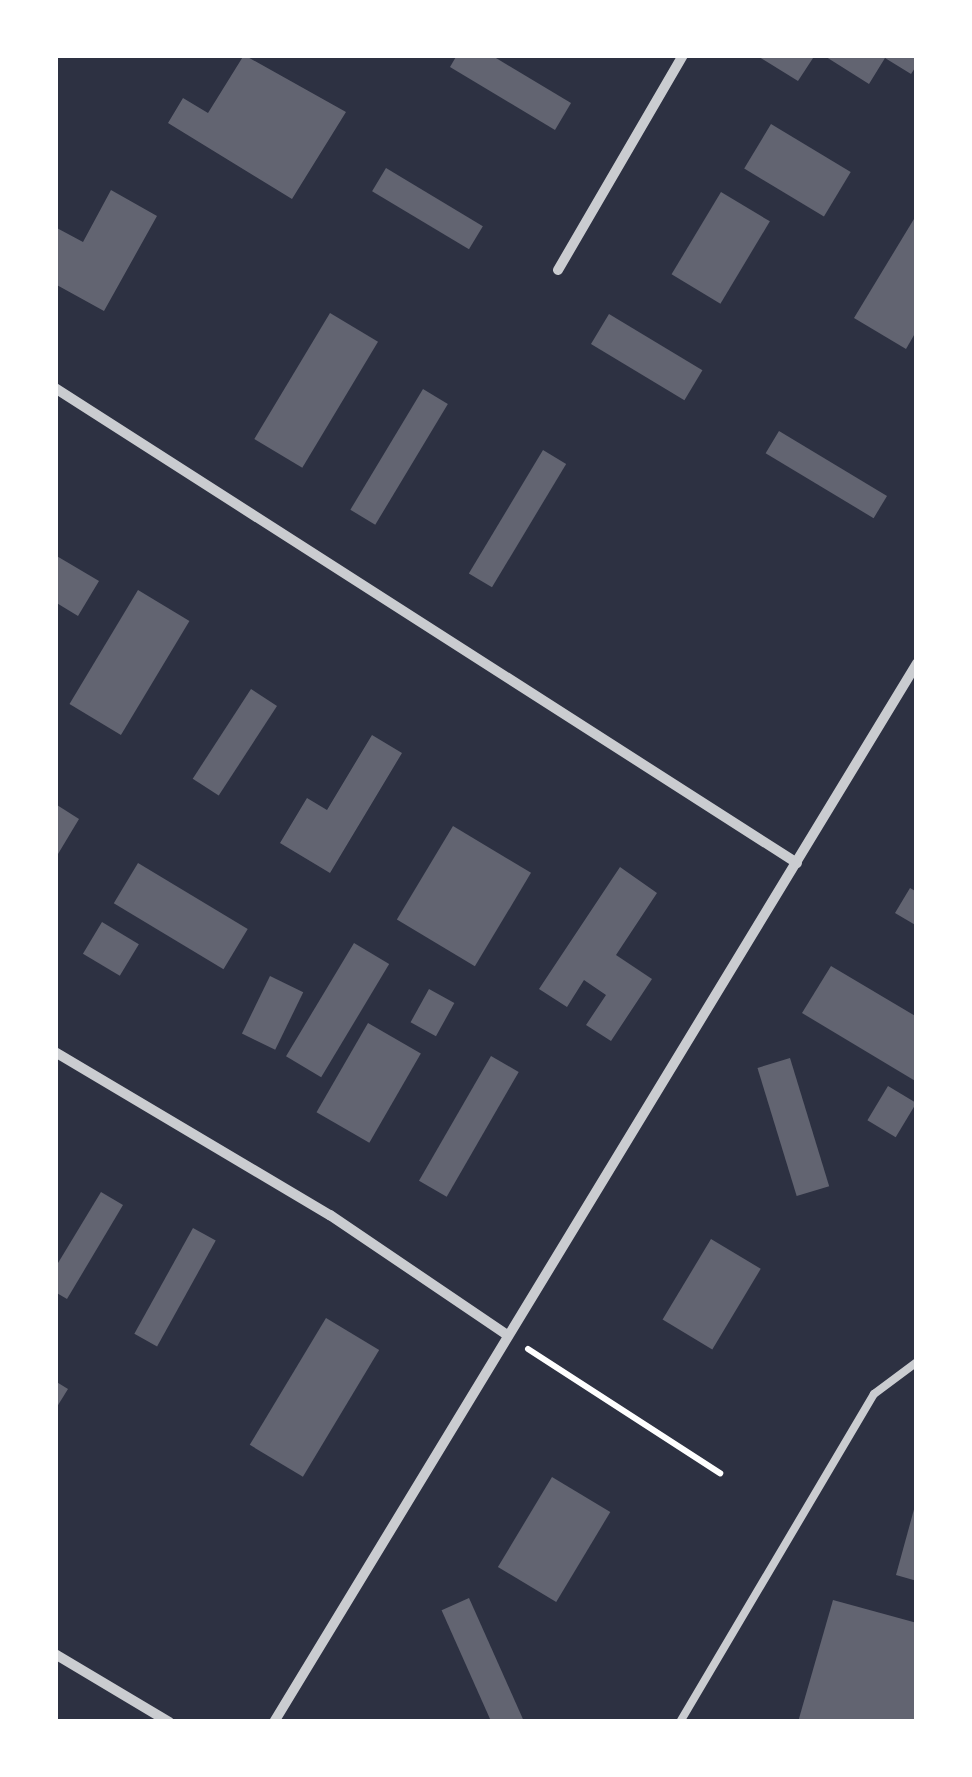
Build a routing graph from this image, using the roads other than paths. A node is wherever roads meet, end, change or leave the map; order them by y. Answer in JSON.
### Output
{"nodes":[{"id":1,"x":683,"y":55,"type":"edge"},
{"id":2,"x":558,"y":270,"type":"dead end"},
{"id":3,"x":55,"y":388,"type":"edge"},
{"id":4,"x":917,"y":663,"type":"edge"},
{"id":5,"x":797,"y":863,"type":"junction"},
{"id":6,"x":55,"y":1052,"type":"edge"},
{"id":7,"x":506,"y":1334,"type":"junction"},
{"id":8,"x":917,"y":1362,"type":"edge"},
{"id":9,"x":55,"y":1654,"type":"edge"},
{"id":10,"x":169,"y":1722,"type":"edge"},
{"id":11,"x":274,"y":1722,"type":"edge"},
{"id":12,"x":680,"y":1722,"type":"edge"}],
"edges":[{"from":1,"to":2,"type":"street"},
{"from":3,"to":5,"type":"street"},
{"from":4,"to":5,"type":"street"},
{"from":5,"to":7,"type":"street"},
{"from":6,"to":7,"type":"street"},
{"from":7,"to":11,"type":"street"},
{"from":8,"to":12,"type":"lane"},
{"from":9,"to":10,"type":"street"}]}
